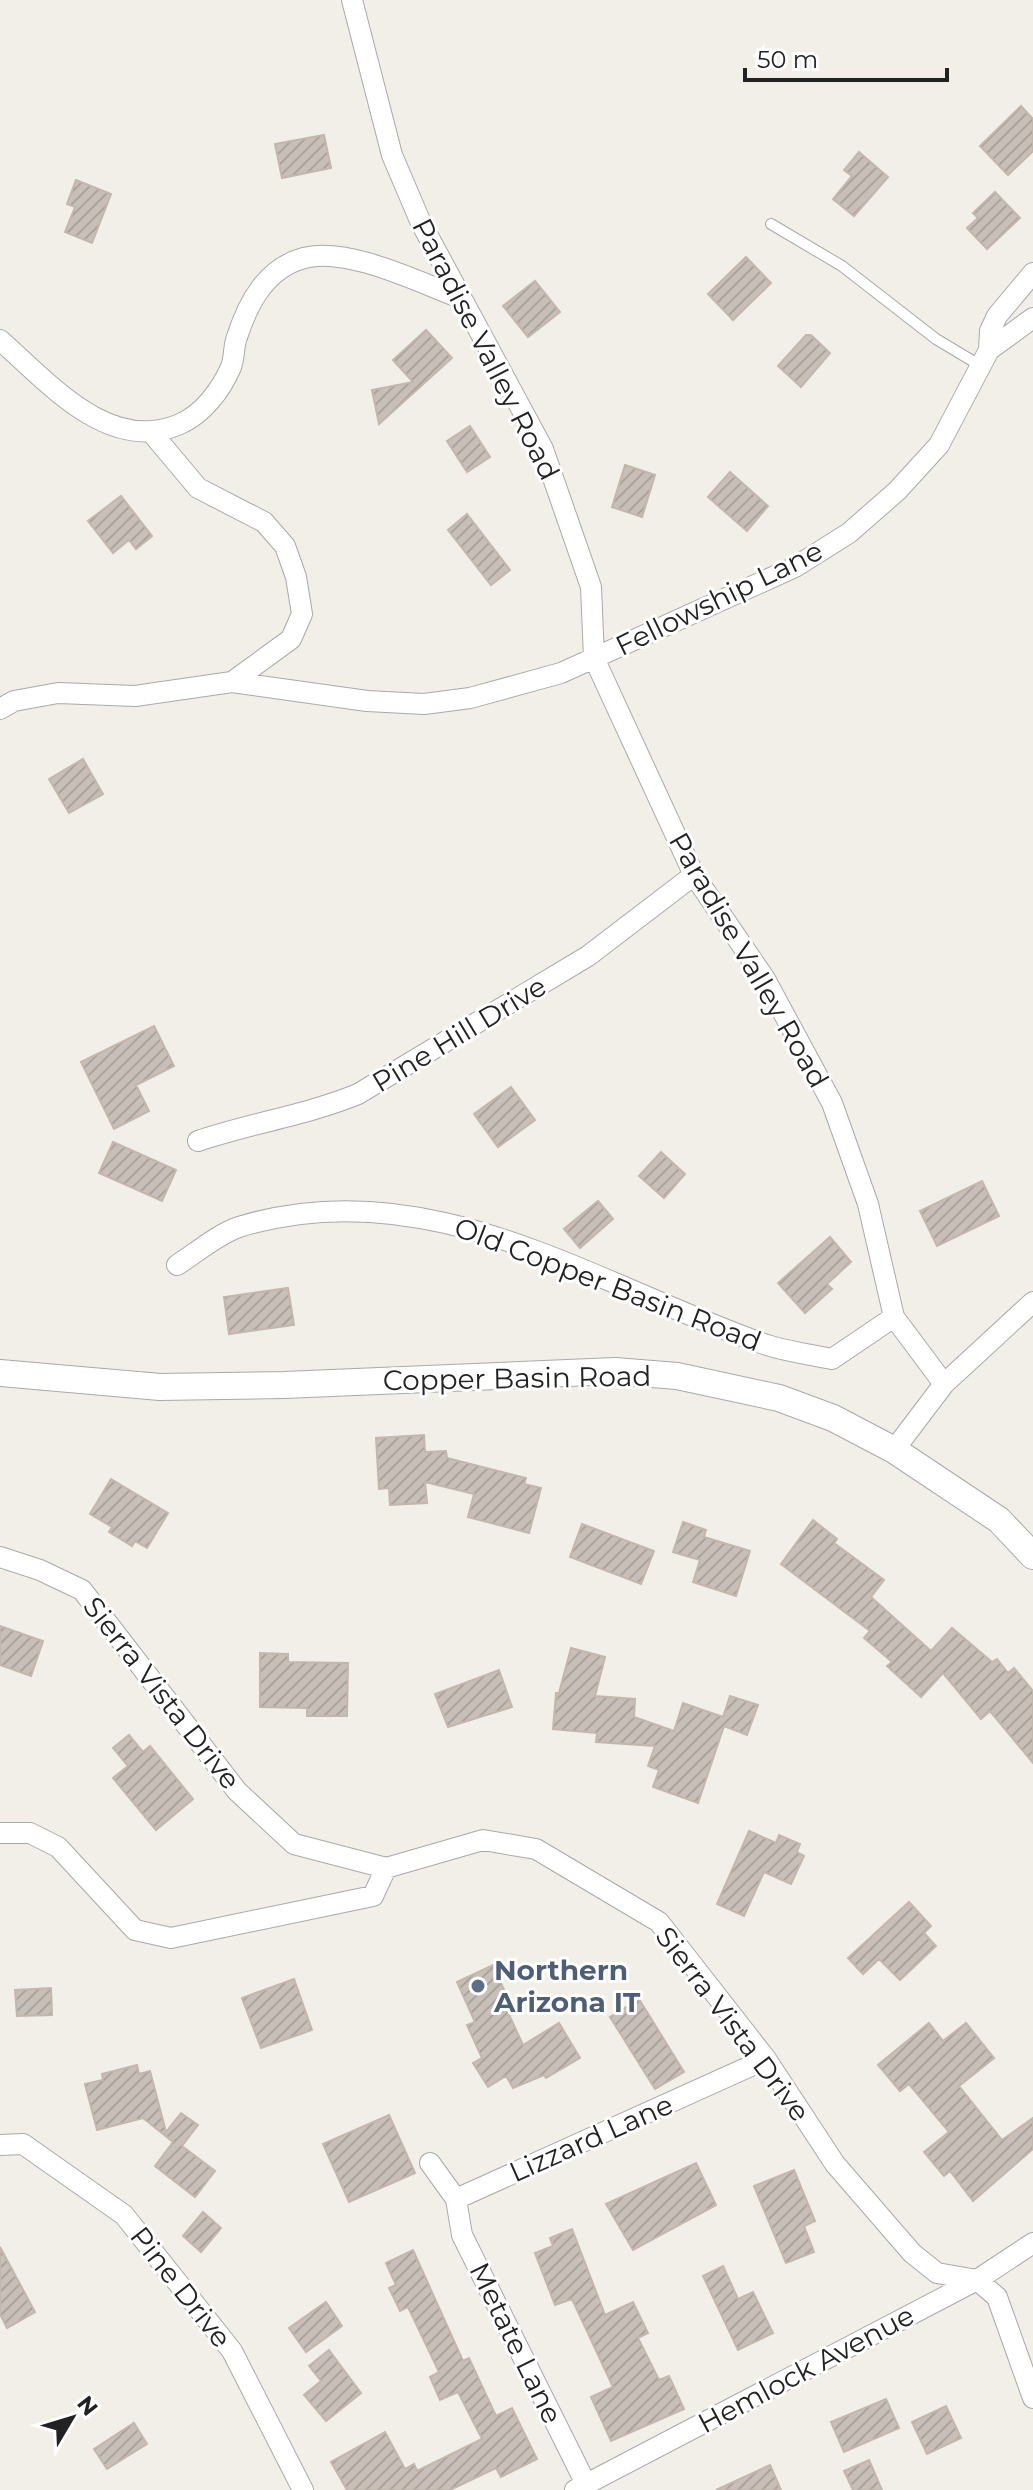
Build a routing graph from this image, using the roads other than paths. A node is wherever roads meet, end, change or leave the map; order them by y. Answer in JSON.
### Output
{"nodes":[{"id":1,"x":352,"y":0,"type":"edge"},
{"id":2,"x":771,"y":224,"type":"dead end"},
{"id":3,"x":1033,"y":273,"type":"edge"},
{"id":4,"x":461,"y":298,"type":"junction"},
{"id":5,"x":1033,"y":318,"type":"edge"},
{"id":6,"x":0,"y":340,"type":"edge"},
{"id":7,"x":985,"y":358,"type":"junction"},
{"id":8,"x":151,"y":432,"type":"junction"},
{"id":9,"x":594,"y":658,"type":"junction"},
{"id":10,"x":232,"y":682,"type":"junction"},
{"id":11,"x":0,"y":709,"type":"edge"},
{"id":12,"x":694,"y":875,"type":"junction"},
{"id":13,"x":198,"y":1141,"type":"dead end"},
{"id":14,"x":177,"y":1265,"type":"dead end"},
{"id":15,"x":1033,"y":1302,"type":"edge"},
{"id":16,"x":894,"y":1317,"type":"junction"},
{"id":17,"x":0,"y":1373,"type":"edge"},
{"id":18,"x":944,"y":1384,"type":"junction"},
{"id":19,"x":894,"y":1450,"type":"junction"},
{"id":20,"x":1033,"y":1556,"type":"edge"},
{"id":21,"x":0,"y":1557,"type":"edge"},
{"id":22,"x":0,"y":1833,"type":"edge"},
{"id":23,"x":386,"y":1868,"type":"junction"},
{"id":24,"x":766,"y":2059,"type":"junction"},
{"id":25,"x":0,"y":2145,"type":"edge"},
{"id":26,"x":430,"y":2163,"type":"dead end"},
{"id":27,"x":456,"y":2199,"type":"junction"},
{"id":28,"x":1033,"y":2243,"type":"edge"},
{"id":29,"x":977,"y":2280,"type":"junction"},
{"id":30,"x":1033,"y":2398,"type":"edge"},
{"id":31,"x":581,"y":2487,"type":"edge"},
{"id":32,"x":303,"y":2490,"type":"edge"}],
"edges":[{"from":1,"to":4,"type":"street","name":"Paradise Valley Road"},
{"from":2,"to":7,"type":"lane"},
{"from":3,"to":7,"type":"street","name":"Fellowship Lane"},
{"from":4,"to":8,"type":"street"},
{"from":4,"to":9,"type":"street","name":"Paradise Valley Road"},
{"from":5,"to":7,"type":"street","name":"Fellowship Lane"},
{"from":6,"to":8,"type":"street"},
{"from":7,"to":9,"type":"street","name":"Fellowship Lane"},
{"from":8,"to":10,"type":"street"},
{"from":9,"to":10,"type":"street","name":"Fellowship Lane"},
{"from":9,"to":12,"type":"street","name":"Paradise Valley Road"},
{"from":10,"to":11,"type":"street"},
{"from":12,"to":13,"type":"street","name":"Pine Hill Drive"},
{"from":12,"to":16,"type":"street","name":"Paradise Valley Road"},
{"from":14,"to":16,"type":"street","name":"Old Copper Basin Road"},
{"from":15,"to":18,"type":"street"},
{"from":16,"to":18,"type":"street","name":"Paradise Valley Road"},
{"from":17,"to":19,"type":"street","name":"Copper Basin Road"},
{"from":18,"to":19,"type":"street"},
{"from":19,"to":20,"type":"street","name":"Copper Basin Road"},
{"from":21,"to":23,"type":"street","name":"Sierra Vista Drive"},
{"from":22,"to":23,"type":"street"},
{"from":23,"to":24,"type":"street","name":"Sierra Vista Drive"},
{"from":24,"to":27,"type":"street","name":"Lizzard Lane"},
{"from":24,"to":29,"type":"street","name":"Sierra Vista Drive"},
{"from":25,"to":32,"type":"street","name":"Pine Drive"},
{"from":26,"to":27,"type":"street"},
{"from":27,"to":31,"type":"street","name":"Metate Lane"},
{"from":28,"to":29,"type":"street","name":"Hemlock Avenue"},
{"from":29,"to":30,"type":"street"},
{"from":29,"to":31,"type":"street","name":"Hemlock Avenue"}]}
